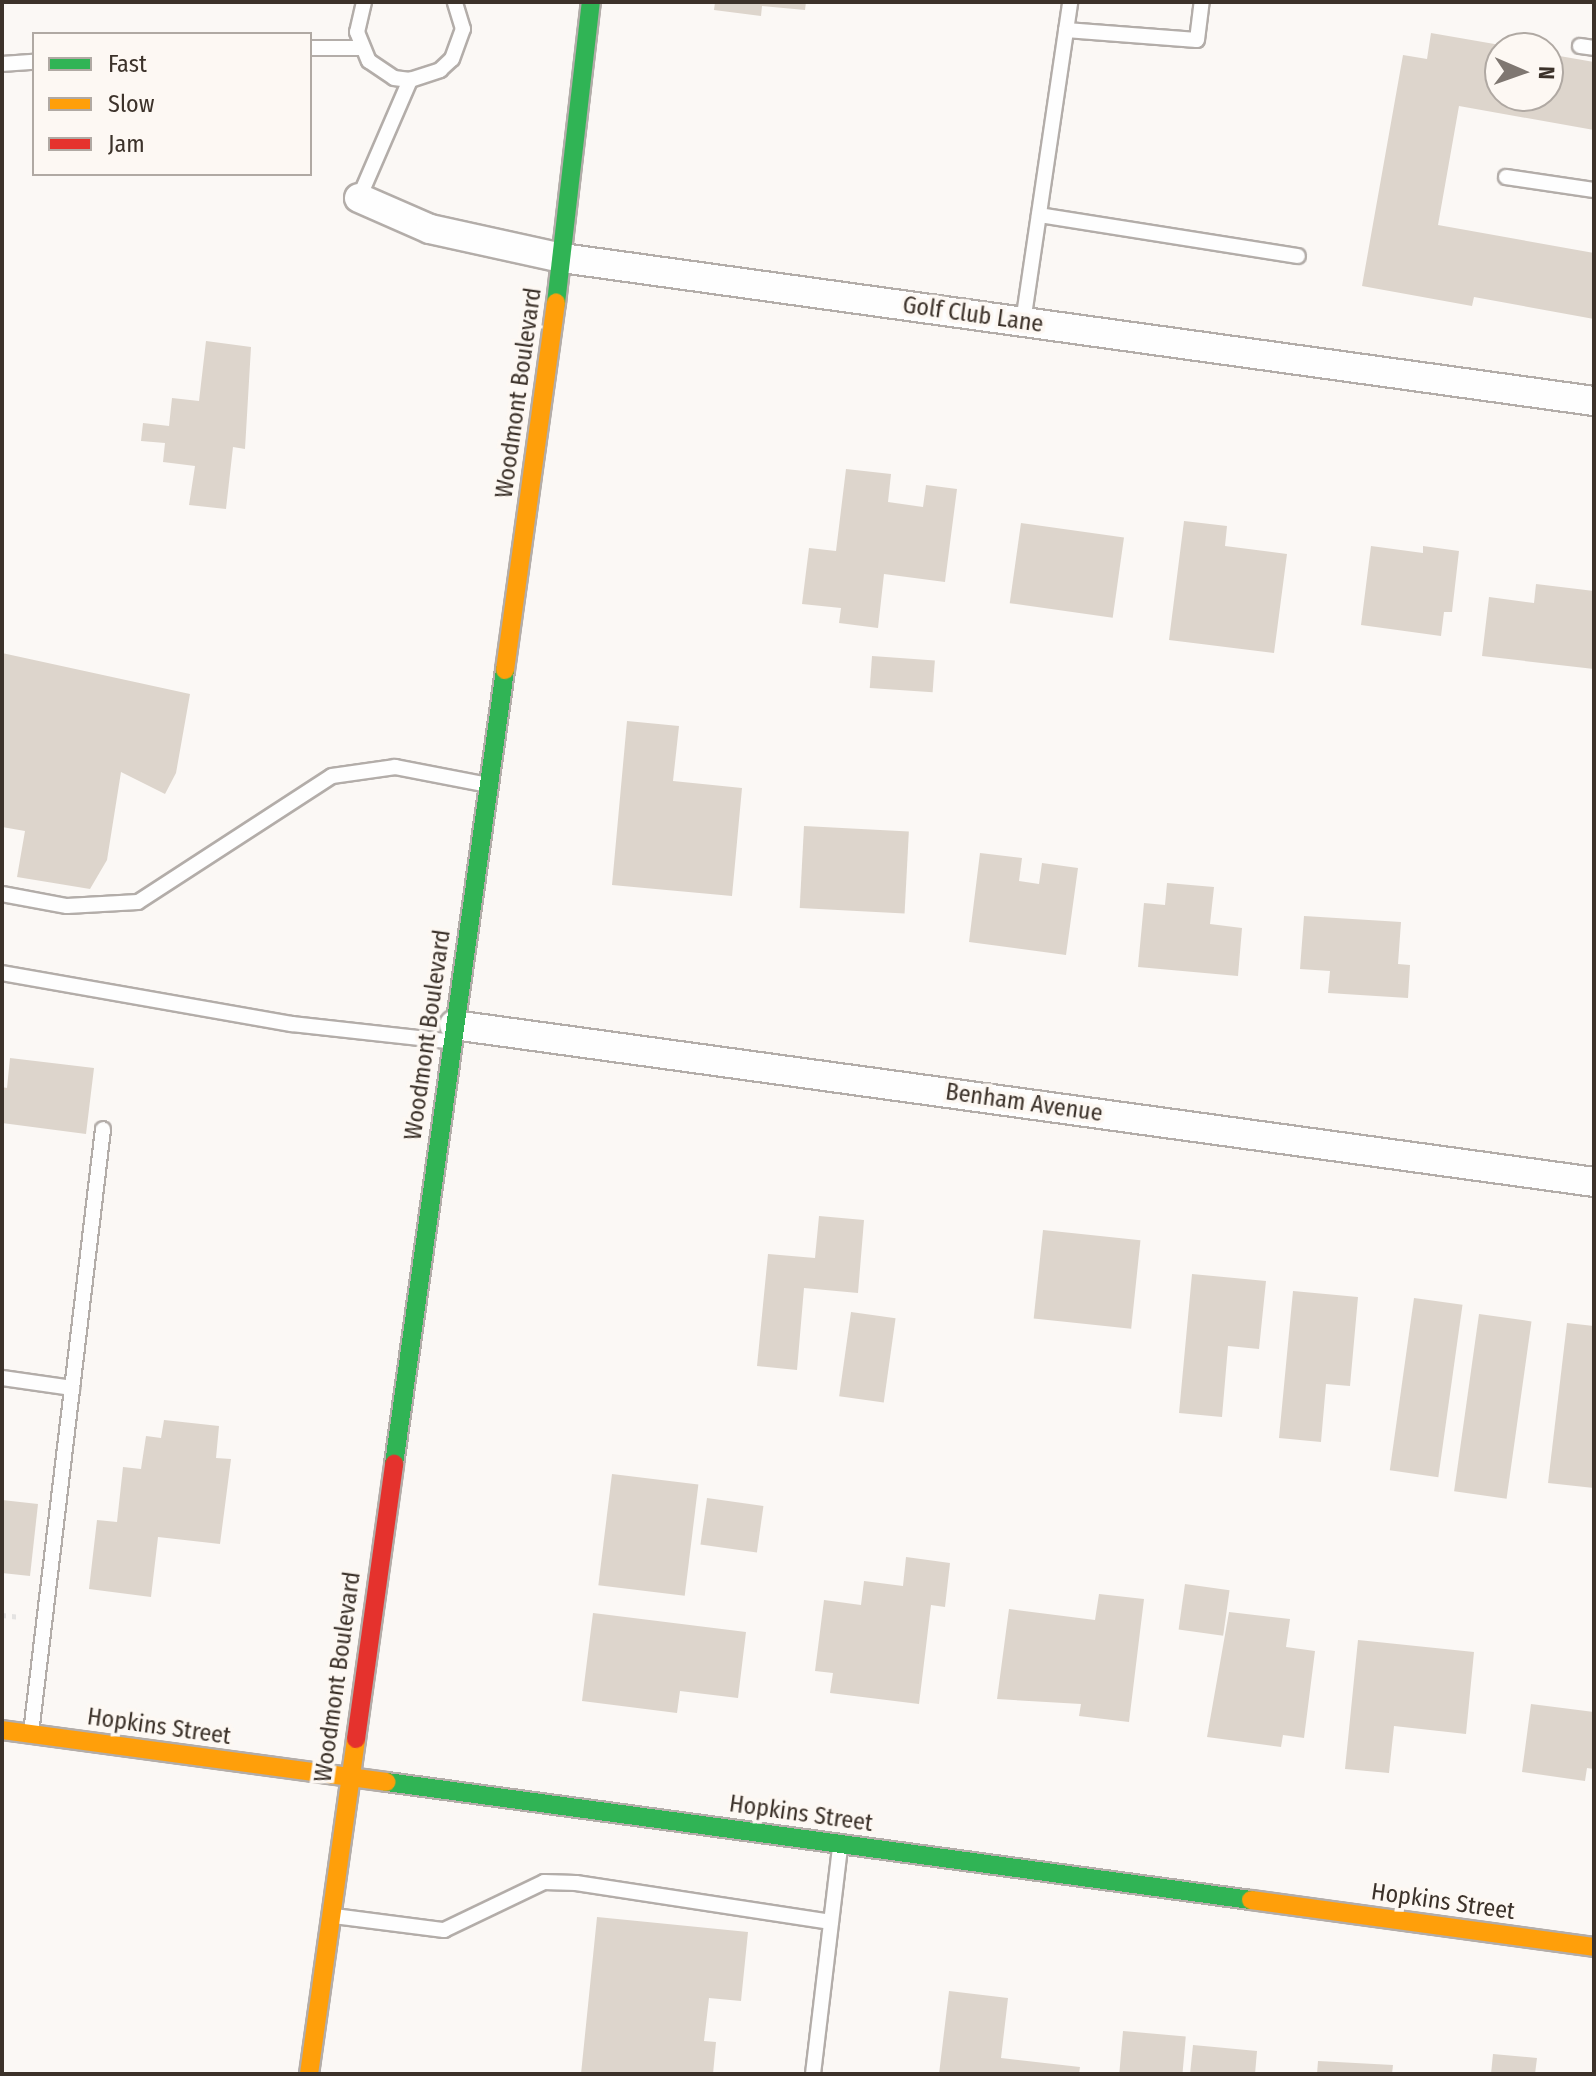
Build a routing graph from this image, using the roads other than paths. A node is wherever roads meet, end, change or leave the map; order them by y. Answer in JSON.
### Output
{"nodes":[{"id":1,"x":364,"y":2,"type":"edge"},
{"id":2,"x":455,"y":2,"type":"edge"},
{"id":3,"x":591,"y":2,"type":"edge"},
{"id":4,"x":1070,"y":2,"type":"edge"},
{"id":5,"x":1202,"y":2,"type":"edge"},
{"id":6,"x":1066,"y":30,"type":"junction"},
{"id":7,"x":312,"y":48,"type":"edge"},
{"id":8,"x":361,"y":48,"type":"junction"},
{"id":9,"x":32,"y":62,"type":"edge"},
{"id":10,"x":2,"y":64,"type":"edge"},
{"id":11,"x":410,"y":80,"type":"junction"},
{"id":12,"x":1506,"y":177,"type":"dead end"},
{"id":13,"x":1594,"y":190,"type":"edge"},
{"id":14,"x":359,"y":198,"type":"joint"},
{"id":15,"x":1039,"y":215,"type":"junction"},
{"id":16,"x":1298,"y":256,"type":"dead end"},
{"id":17,"x":562,"y":258,"type":"junction"},
{"id":18,"x":1023,"y":322,"type":"junction"},
{"id":19,"x":1594,"y":401,"type":"edge"},
{"id":20,"x":488,"y":785,"type":"junction"},
{"id":21,"x":2,"y":894,"type":"edge"},
{"id":22,"x":2,"y":973,"type":"edge"},
{"id":23,"x":453,"y":1034,"type":"junction"},
{"id":24,"x":103,"y":1129,"type":"dead end"},
{"id":25,"x":1594,"y":1182,"type":"edge"},
{"id":26,"x":2,"y":1378,"type":"edge"},
{"id":27,"x":72,"y":1388,"type":"junction"},
{"id":28,"x":2,"y":1730,"type":"edge"},
{"id":29,"x":31,"y":1734,"type":"junction"},
{"id":30,"x":348,"y":1777,"type":"junction"},
{"id":31,"x":840,"y":1844,"type":"junction"},
{"id":32,"x":330,"y":1916,"type":"junction"},
{"id":33,"x":831,"y":1922,"type":"junction"},
{"id":34,"x":1594,"y":1947,"type":"edge"},
{"id":35,"x":309,"y":2074,"type":"edge"},
{"id":36,"x":813,"y":2074,"type":"edge"}],
"edges":[{"from":1,"to":8,"type":"lane"},
{"from":2,"to":11,"type":"lane"},
{"from":3,"to":17,"type":"main road","name":"Woodmont Boulevard"},
{"from":4,"to":6,"type":"lane"},
{"from":5,"to":6,"type":"lane"},
{"from":6,"to":15,"type":"lane"},
{"from":7,"to":8,"type":"lane"},
{"from":8,"to":11,"type":"lane"},
{"from":9,"to":10,"type":"lane"},
{"from":11,"to":14,"type":"lane"},
{"from":12,"to":13,"type":"lane"},
{"from":14,"to":17,"type":"street","name":"Golf Club Lane"},
{"from":15,"to":16,"type":"lane"},
{"from":15,"to":18,"type":"lane"},
{"from":17,"to":18,"type":"street","name":"Golf Club Lane"},
{"from":17,"to":20,"type":"main road","name":"Woodmont Boulevard"},
{"from":18,"to":19,"type":"street","name":"Golf Club Lane"},
{"from":20,"to":21,"type":"lane"},
{"from":20,"to":23,"type":"main road","name":"Woodmont Boulevard"},
{"from":22,"to":23,"type":"lane"},
{"from":23,"to":25,"type":"street","name":"Benham Avenue"},
{"from":23,"to":30,"type":"main road","name":"Woodmont Boulevard"},
{"from":24,"to":27,"type":"lane"},
{"from":26,"to":27,"type":"lane"},
{"from":27,"to":29,"type":"lane"},
{"from":28,"to":29,"type":"main road","name":"Hopkins Street"},
{"from":29,"to":30,"type":"main road","name":"Hopkins Street"},
{"from":30,"to":31,"type":"main road","name":"Hopkins Street"},
{"from":30,"to":32,"type":"main road","name":"Woodmont Boulevard"},
{"from":31,"to":33,"type":"lane"},
{"from":31,"to":34,"type":"main road","name":"Hopkins Street"},
{"from":32,"to":33,"type":"lane"},
{"from":32,"to":35,"type":"main road","name":"Woodmont Boulevard"},
{"from":33,"to":36,"type":"lane"}]}
